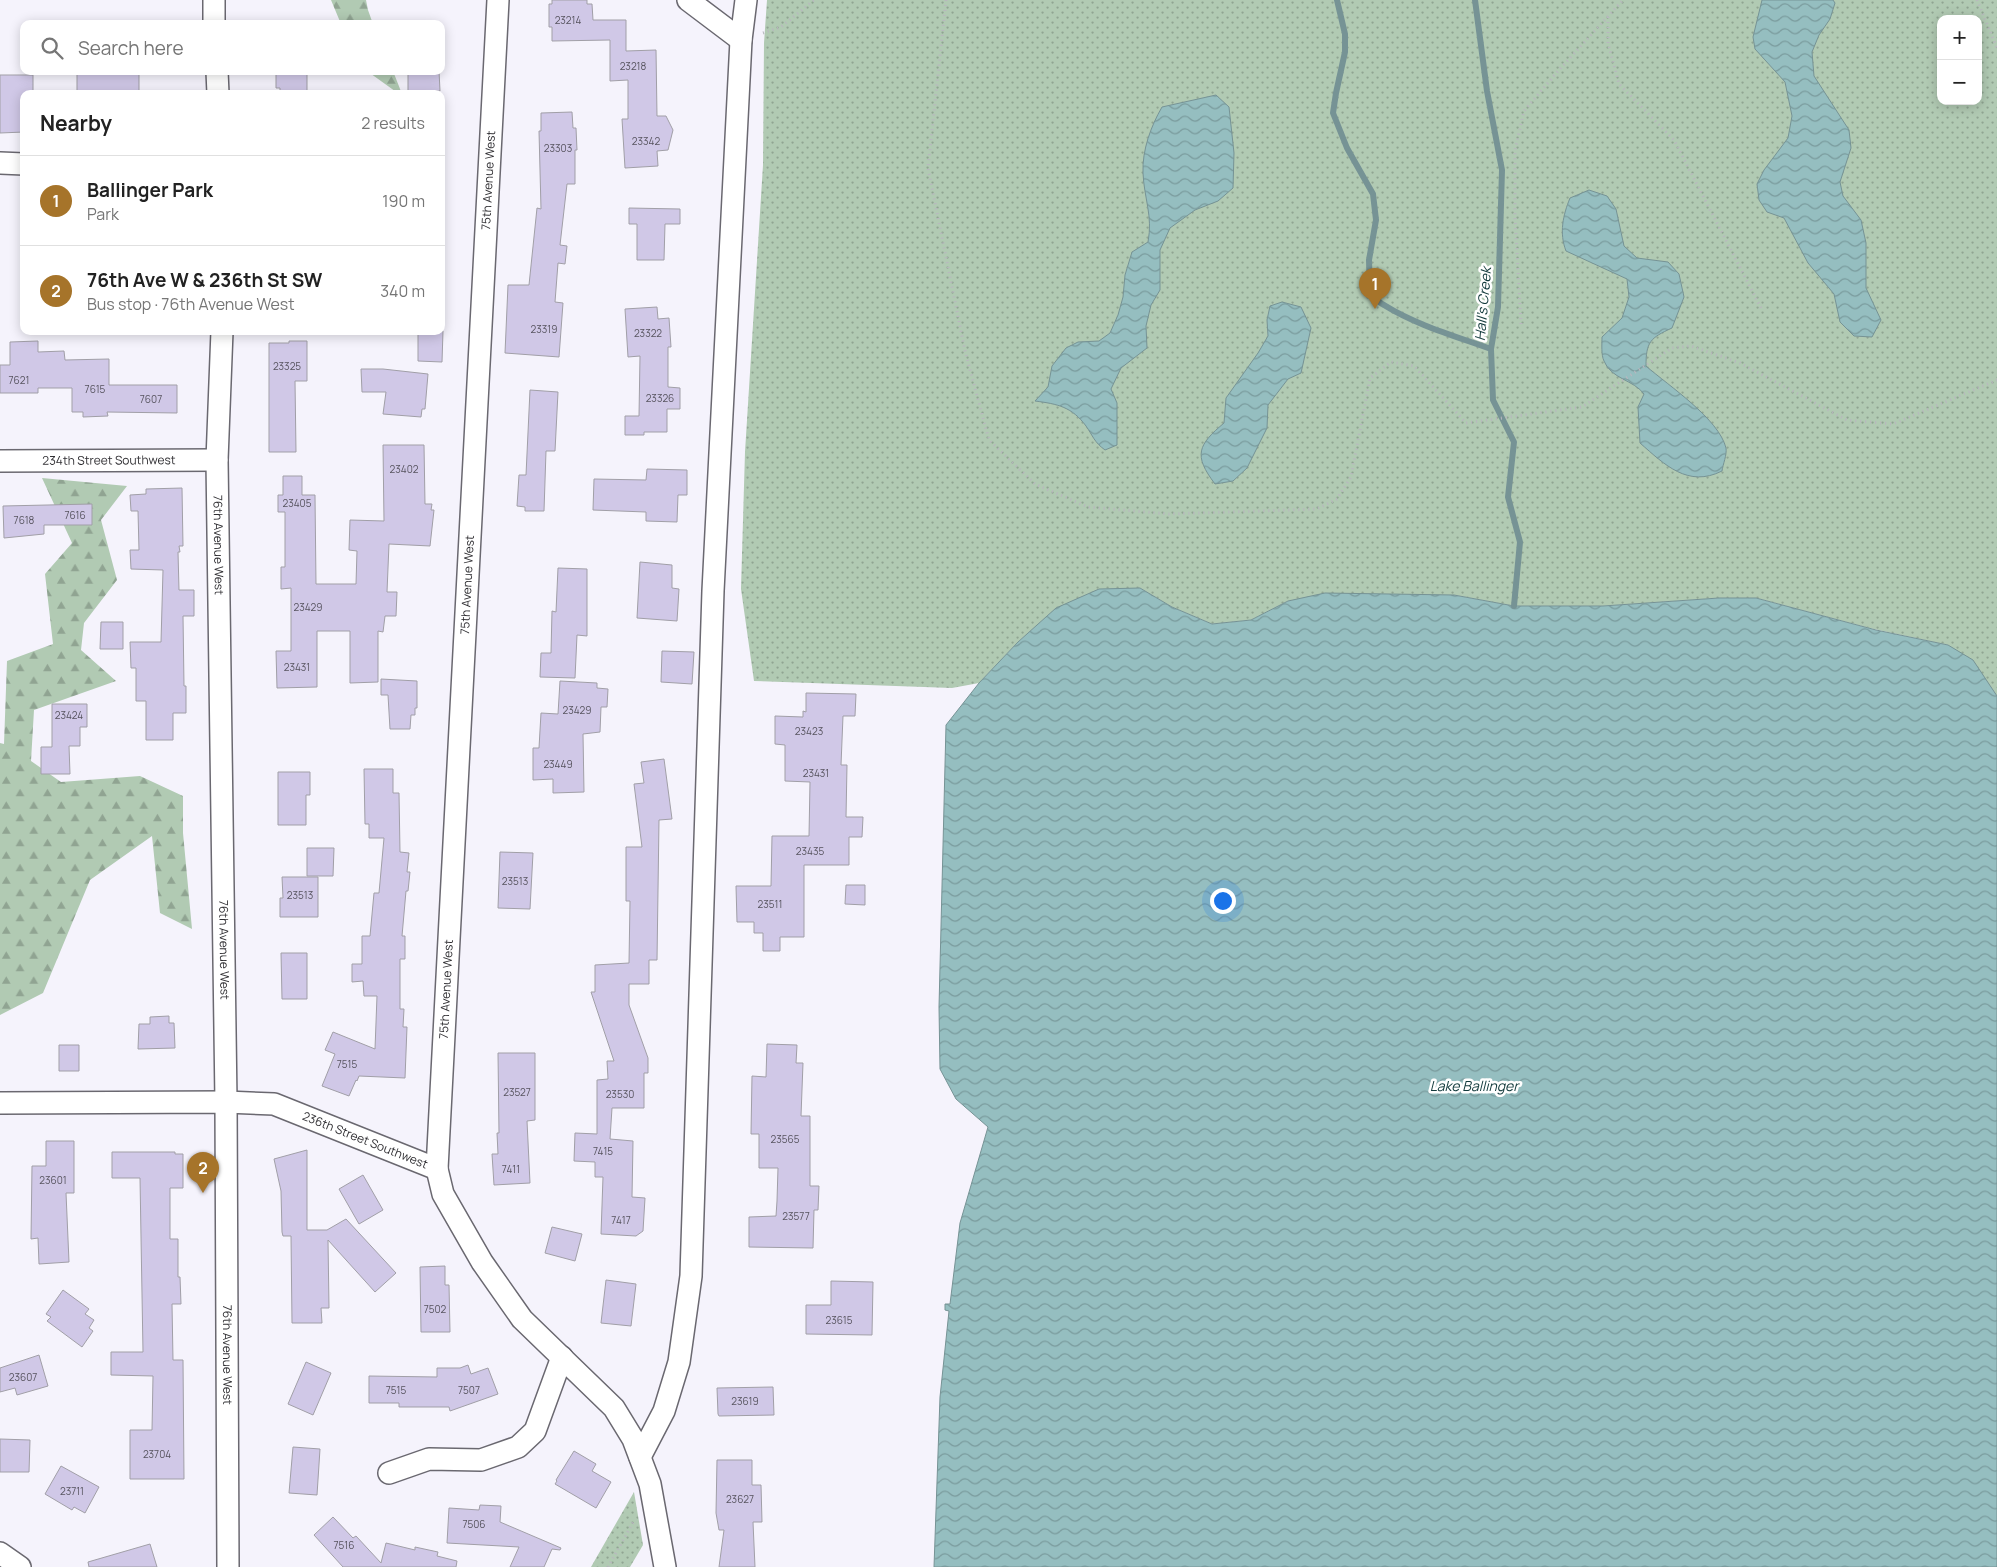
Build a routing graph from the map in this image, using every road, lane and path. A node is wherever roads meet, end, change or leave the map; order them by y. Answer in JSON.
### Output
{"nodes":[{"id":1,"x":214,"y":0,"type":"edge"},
{"id":2,"x":498,"y":0,"type":"edge"},
{"id":3,"x":688,"y":0,"type":"edge"},
{"id":4,"x":746,"y":0,"type":"edge"},
{"id":5,"x":814,"y":0,"type":"edge"},
{"id":6,"x":946,"y":0,"type":"edge"},
{"id":7,"x":1623,"y":0,"type":"edge"},
{"id":8,"x":1977,"y":0,"type":"edge"},
{"id":9,"x":1608,"y":17,"type":"junction"},
{"id":10,"x":214,"y":20,"type":"edge"},
{"id":11,"x":742,"y":40,"type":"junction"},
{"id":12,"x":1997,"y":48,"type":"edge"},
{"id":13,"x":217,"y":75,"type":"edge"},
{"id":14,"x":218,"y":90,"type":"edge"},
{"id":15,"x":0,"y":163,"type":"edge"},
{"id":16,"x":20,"y":164,"type":"edge"},
{"id":17,"x":1762,"y":308,"type":"dead end"},
{"id":18,"x":1521,"y":324,"type":"dead end"},
{"id":19,"x":222,"y":335,"type":"edge"},
{"id":20,"x":1997,"y":380,"type":"edge"},
{"id":21,"x":217,"y":460,"type":"junction"},
{"id":22,"x":0,"y":461,"type":"edge"},
{"id":23,"x":226,"y":1102,"type":"junction"},
{"id":24,"x":0,"y":1103,"type":"edge"},
{"id":25,"x":437,"y":1169,"type":"junction"},
{"id":26,"x":562,"y":1357,"type":"junction"},
{"id":27,"x":640,"y":1457,"type":"junction"},
{"id":28,"x":389,"y":1473,"type":"dead end"},
{"id":29,"x":634,"y":1521,"type":"dead end"},
{"id":30,"x":0,"y":1553,"type":"edge"},
{"id":31,"x":20,"y":1567,"type":"edge"},
{"id":32,"x":228,"y":1567,"type":"edge"},
{"id":33,"x":608,"y":1567,"type":"edge"},
{"id":34,"x":665,"y":1567,"type":"edge"}],
"edges":[{"from":1,"to":10,"type":"street"},
{"from":2,"to":25,"type":"street","name":"75th Avenue West"},
{"from":3,"to":11,"type":"street"},
{"from":4,"to":11,"type":"street"},
{"from":5,"to":11,"type":"path"},
{"from":6,"to":20,"type":"path"},
{"from":7,"to":9,"type":"path"},
{"from":8,"to":12,"type":"path"},
{"from":9,"to":17,"type":"path"},
{"from":9,"to":18,"type":"path"},
{"from":11,"to":27,"type":"street"},
{"from":13,"to":14,"type":"street"},
{"from":15,"to":16,"type":"street"},
{"from":19,"to":21,"type":"street","name":"76th Avenue West"},
{"from":21,"to":22,"type":"street","name":"234th Street Southwest"},
{"from":21,"to":23,"type":"street","name":"76th Avenue West"},
{"from":23,"to":24,"type":"street","name":"236th Street Southwest"},
{"from":23,"to":25,"type":"street","name":"236th Street Southwest"},
{"from":23,"to":32,"type":"street","name":"76th Avenue West"},
{"from":25,"to":26,"type":"street","name":"236th Street Southwest"},
{"from":26,"to":27,"type":"street","name":"236th Street Southwest"},
{"from":26,"to":28,"type":"street"},
{"from":27,"to":34,"type":"street","name":"236th Street Southwest"},
{"from":29,"to":33,"type":"path"},
{"from":30,"to":31,"type":"street"}]}
